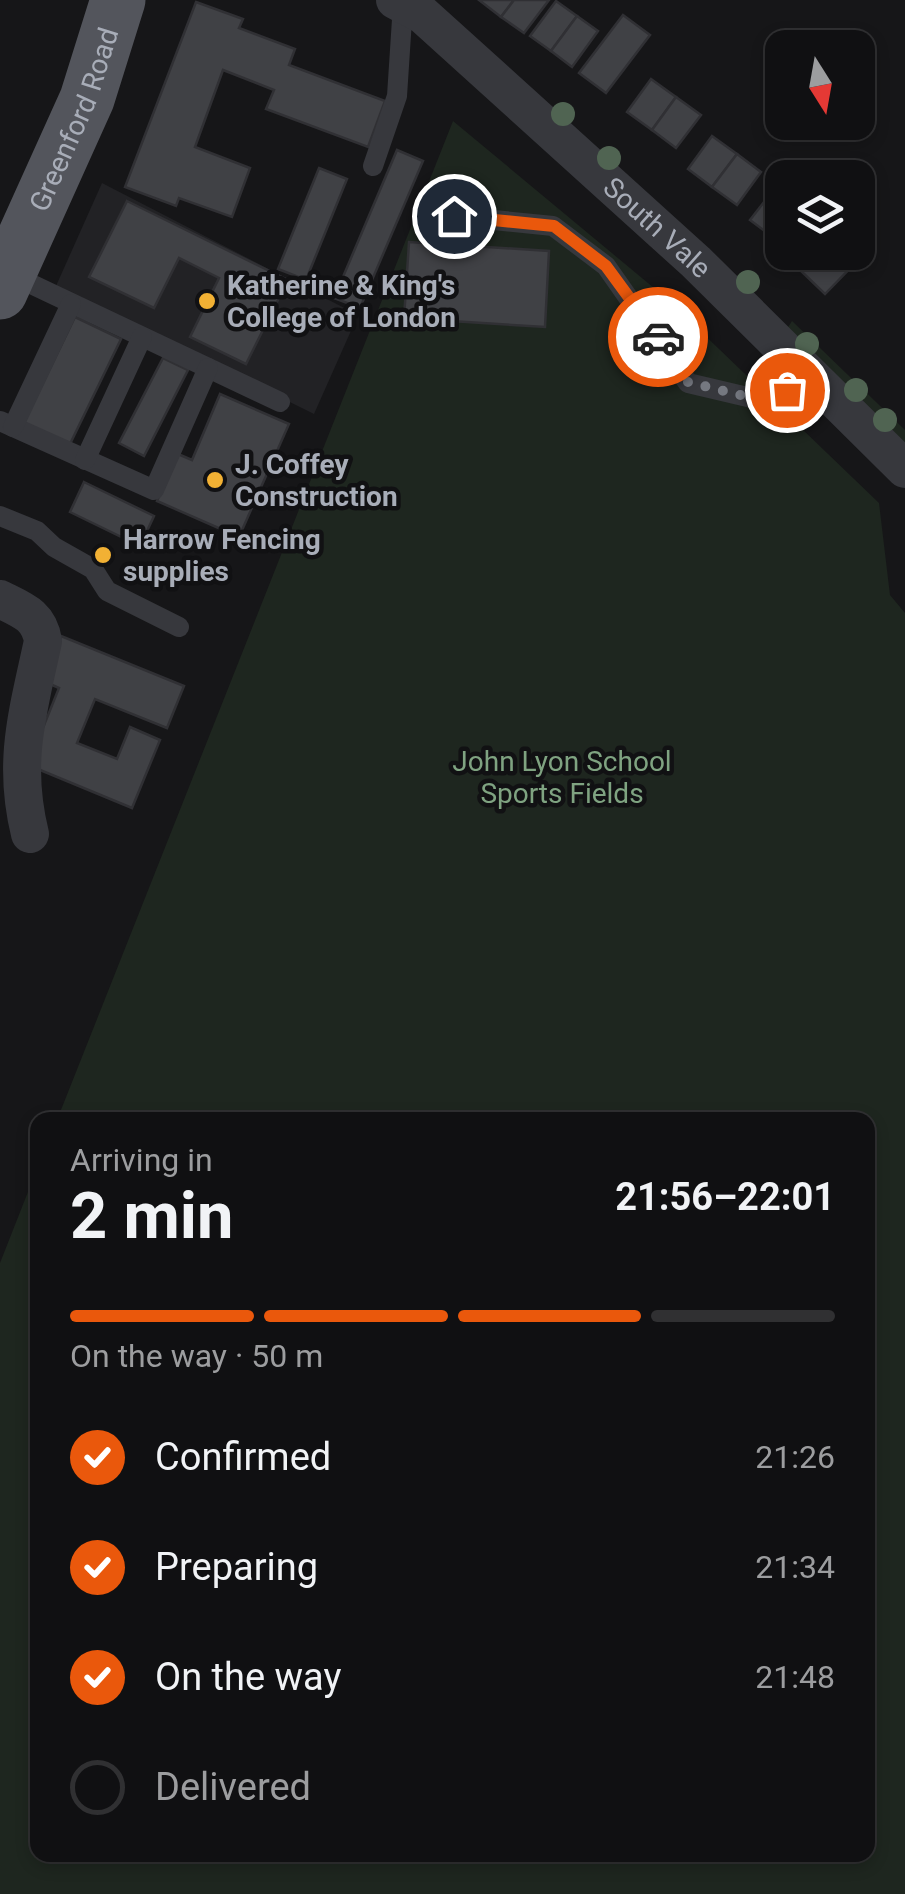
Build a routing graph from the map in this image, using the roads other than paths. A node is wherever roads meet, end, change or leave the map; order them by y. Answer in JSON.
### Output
{"nodes":[{"id":1,"x":118,"y":0,"type":"edge"},
{"id":2,"x":413,"y":5,"type":"edge"},
{"id":3,"x":373,"y":166,"type":"dead end"},
{"id":4,"x":454,"y":216,"type":"dead end"},
{"id":5,"x":4,"y":283,"type":"edge"},
{"id":6,"x":71,"y":304,"type":"junction"},
{"id":7,"x":142,"y":337,"type":"junction"},
{"id":8,"x":208,"y":368,"type":"junction"},
{"id":9,"x":819,"y":382,"type":"junction"},
{"id":10,"x":280,"y":402,"type":"dead end"},
{"id":11,"x":7,"y":424,"type":"edge"},
{"id":12,"x":85,"y":460,"type":"junction"},
{"id":13,"x":905,"y":469,"type":"edge"},
{"id":14,"x":0,"y":516,"type":"edge"},
{"id":15,"x":0,"y":599,"type":"edge"},
{"id":16,"x":179,"y":627,"type":"dead end"},
{"id":17,"x":30,"y":834,"type":"dead end"}],
"edges":[{"from":1,"to":5,"type":"main road","name":"Greenford Road"},
{"from":2,"to":3,"type":"lane"},
{"from":2,"to":9,"type":"street","name":"South Vale"},
{"from":4,"to":9,"type":"lane"},
{"from":5,"to":6,"type":"lane"},
{"from":6,"to":7,"type":"lane"},
{"from":6,"to":11,"type":"lane"},
{"from":7,"to":8,"type":"lane"},
{"from":7,"to":12,"type":"lane"},
{"from":8,"to":10,"type":"lane"},
{"from":8,"to":12,"type":"lane"},
{"from":9,"to":13,"type":"street","name":"South Vale"},
{"from":11,"to":12,"type":"lane"},
{"from":14,"to":16,"type":"lane"},
{"from":15,"to":17,"type":"street"}]}
